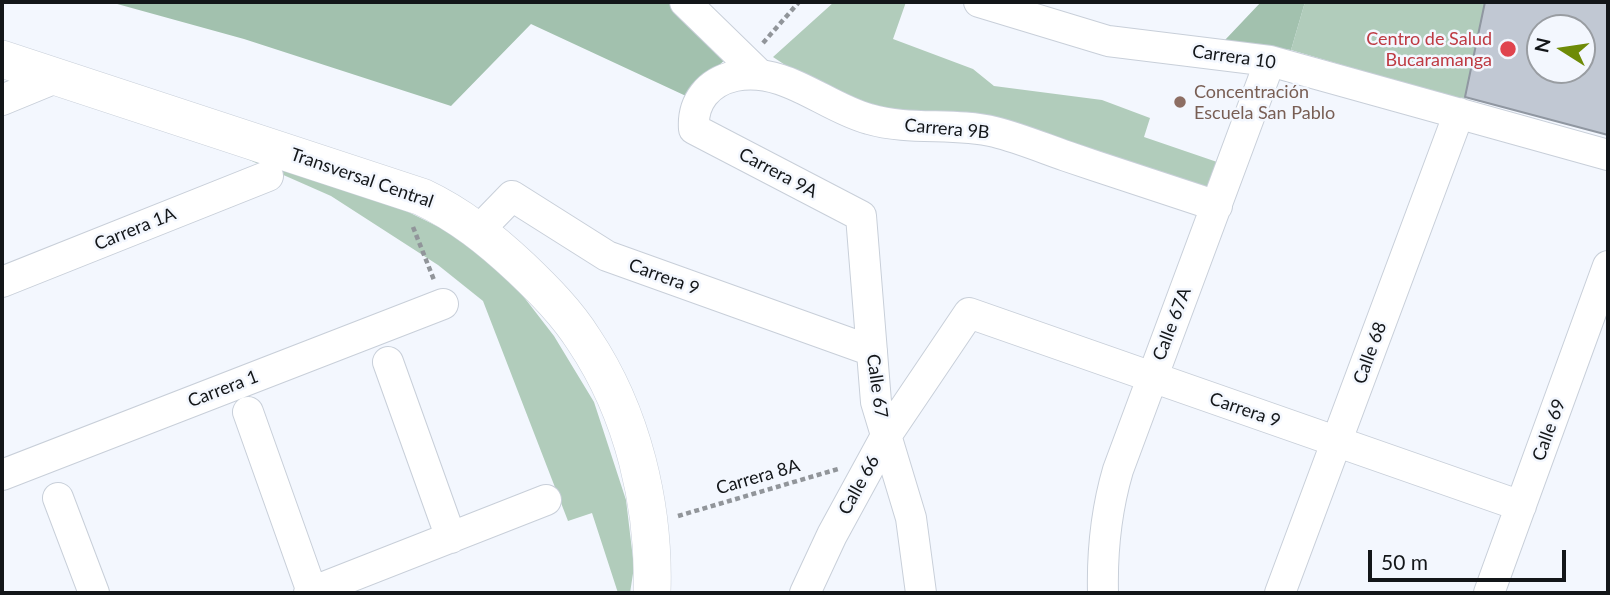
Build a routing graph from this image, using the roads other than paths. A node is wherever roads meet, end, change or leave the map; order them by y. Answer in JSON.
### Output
{"nodes":[{"id":1,"x":685,"y":2,"type":"edge"},
{"id":2,"x":979,"y":2,"type":"edge"},
{"id":3,"x":2,"y":59,"type":"edge"},
{"id":4,"x":1270,"y":61,"type":"junction"},
{"id":5,"x":753,"y":68,"type":"junction"},
{"id":6,"x":58,"y":78,"type":"junction"},
{"id":7,"x":2,"y":100,"type":"edge"},
{"id":8,"x":1459,"y":113,"type":"junction"},
{"id":9,"x":694,"y":129,"type":"joint"},
{"id":10,"x":1608,"y":155,"type":"edge"},
{"id":11,"x":268,"y":176,"type":"dead end"},
{"id":12,"x":1217,"y":206,"type":"junction"},
{"id":13,"x":861,"y":216,"type":"joint"},
{"id":14,"x":479,"y":230,"type":"junction"},
{"id":15,"x":1608,"y":266,"type":"edge"},
{"id":16,"x":2,"y":282,"type":"edge"},
{"id":17,"x":443,"y":304,"type":"road end"},
{"id":18,"x":969,"y":313,"type":"joint"},
{"id":19,"x":872,"y":351,"type":"junction"},
{"id":20,"x":388,"y":362,"type":"dead end"},
{"id":21,"x":1152,"y":377,"type":"junction"},
{"id":22,"x":248,"y":412,"type":"dead end"},
{"id":23,"x":1336,"y":442,"type":"junction"},
{"id":24,"x":880,"y":447,"type":"junction"},
{"id":25,"x":2,"y":475,"type":"edge"},
{"id":26,"x":58,"y":498,"type":"dead end"},
{"id":27,"x":546,"y":500,"type":"dead end"},
{"id":28,"x":1521,"y":506,"type":"junction"},
{"id":29,"x":451,"y":538,"type":"junction"},
{"id":30,"x":94,"y":593,"type":"edge"},
{"id":31,"x":311,"y":593,"type":"edge"},
{"id":32,"x":652,"y":593,"type":"edge"},
{"id":33,"x":806,"y":593,"type":"edge"},
{"id":34,"x":921,"y":593,"type":"edge"},
{"id":35,"x":1103,"y":593,"type":"edge"},
{"id":36,"x":1280,"y":593,"type":"edge"},
{"id":37,"x":1489,"y":593,"type":"edge"}],
"edges":[{"from":1,"to":5,"type":"street","name":"Carrera 9B"},
{"from":2,"to":4,"type":"street","name":"Carrera 10"},
{"from":3,"to":6,"type":"main road","name":"Transversal Central"},
{"from":4,"to":8,"type":"street","name":"Carrera 10"},
{"from":4,"to":12,"type":"street","name":"Calle 67A"},
{"from":5,"to":9,"type":"street","name":"Carrera 9B"},
{"from":5,"to":12,"type":"street","name":"Carrera 9B"},
{"from":6,"to":7,"type":"street"},
{"from":6,"to":14,"type":"main road","name":"Transversal Central"},
{"from":8,"to":10,"type":"street","name":"Carrera 10"},
{"from":8,"to":23,"type":"street","name":"Calle 68"},
{"from":9,"to":13,"type":"street","name":"Carrera 9A"},
{"from":11,"to":16,"type":"street","name":"Carrera 1A"},
{"from":12,"to":21,"type":"street","name":"Calle 67A"},
{"from":13,"to":19,"type":"street","name":"Calle 67"},
{"from":14,"to":19,"type":"street","name":"Carrera 9"},
{"from":14,"to":32,"type":"main road","name":"Transversal Central"},
{"from":15,"to":28,"type":"street","name":"Calle 69"},
{"from":17,"to":25,"type":"street","name":"Carrera 1"},
{"from":18,"to":21,"type":"street","name":"Carrera 9"},
{"from":18,"to":24,"type":"street","name":"Calle 66"},
{"from":19,"to":24,"type":"street","name":"Calle 67"},
{"from":20,"to":29,"type":"street"},
{"from":21,"to":23,"type":"street","name":"Carrera 9"},
{"from":21,"to":35,"type":"street","name":"Calle 67A"},
{"from":22,"to":31,"type":"street"},
{"from":23,"to":28,"type":"street","name":"Carrera 9"},
{"from":23,"to":36,"type":"street","name":"Calle 68"},
{"from":24,"to":33,"type":"street","name":"Calle 66"},
{"from":24,"to":34,"type":"street","name":"Calle 67"},
{"from":26,"to":30,"type":"street"},
{"from":27,"to":29,"type":"street"},
{"from":28,"to":37,"type":"street","name":"Calle 69"},
{"from":29,"to":31,"type":"street"}]}
